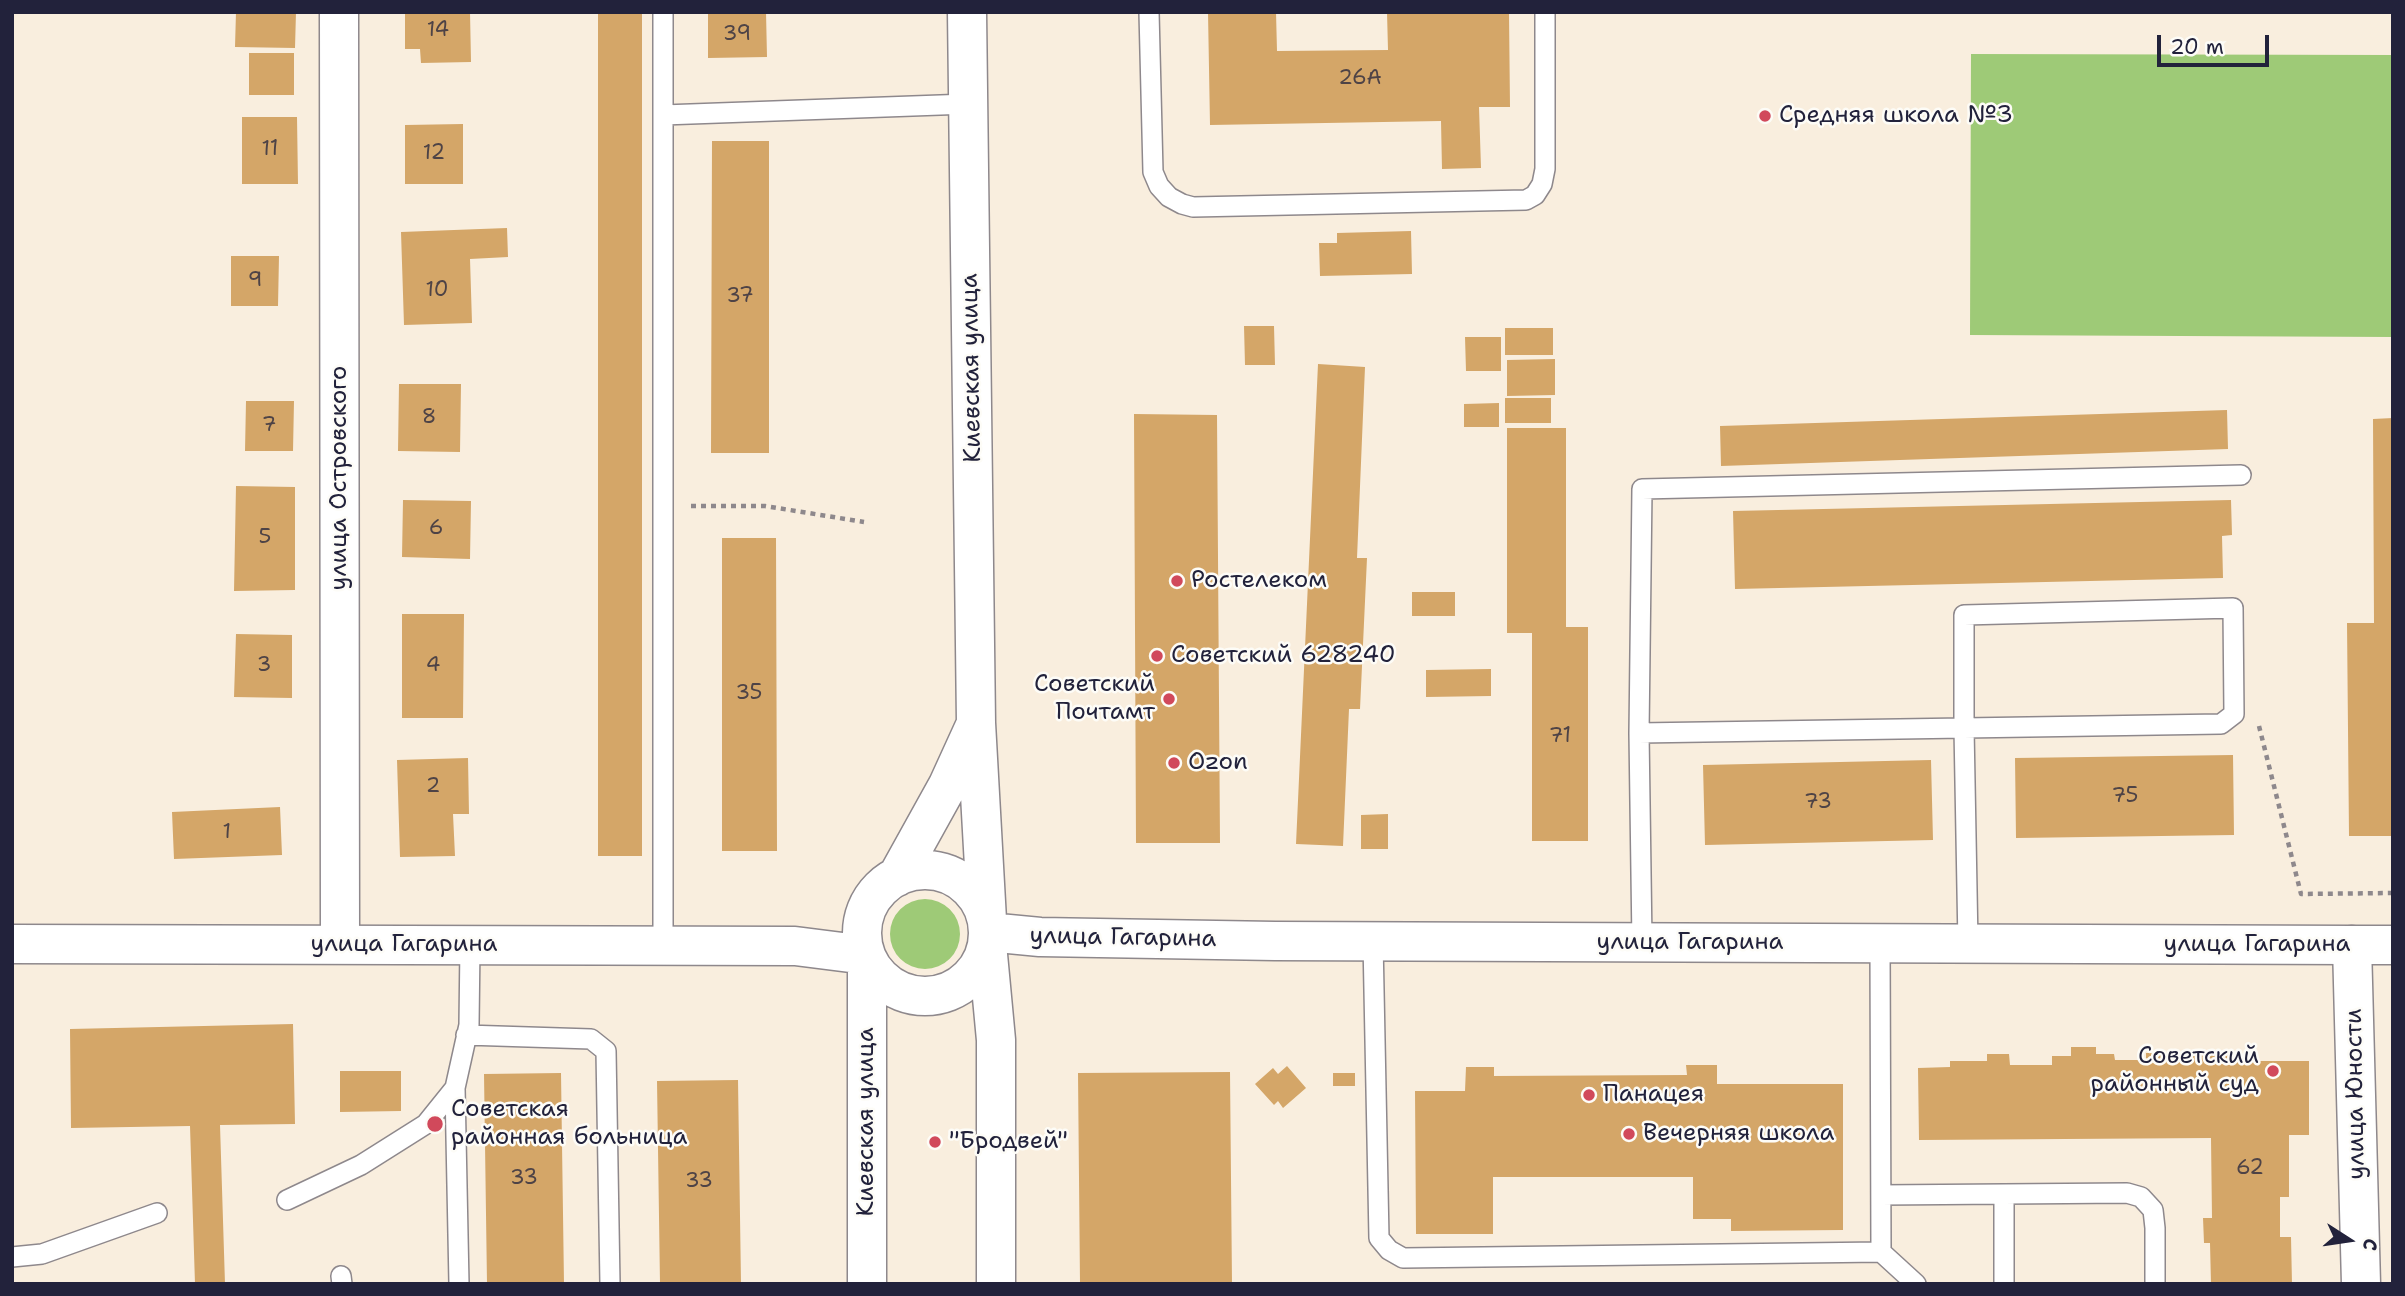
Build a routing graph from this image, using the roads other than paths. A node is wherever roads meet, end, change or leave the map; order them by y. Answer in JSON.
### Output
{"nodes":[{"id":1,"x":339,"y":12,"type":"edge"},
{"id":2,"x":663,"y":12,"type":"edge"},
{"id":3,"x":967,"y":12,"type":"edge"},
{"id":4,"x":1150,"y":12,"type":"edge"},
{"id":5,"x":1545,"y":12,"type":"edge"},
{"id":6,"x":968,"y":104,"type":"junction"},
{"id":7,"x":663,"y":116,"type":"junction"},
{"id":8,"x":2241,"y":475,"type":"dead end"},
{"id":9,"x":976,"y":723,"type":"junction"},
{"id":10,"x":1964,"y":728,"type":"junction"},
{"id":11,"x":1639,"y":733,"type":"junction"},
{"id":12,"x":897,"y":877,"type":"junction"},
{"id":13,"x":987,"y":932,"type":"junction"},
{"id":14,"x":1373,"y":941,"type":"junction"},
{"id":15,"x":1642,"y":943,"type":"junction"},
{"id":16,"x":12,"y":944,"type":"edge"},
{"id":17,"x":340,"y":944,"type":"junction"},
{"id":18,"x":1968,"y":944,"type":"junction"},
{"id":19,"x":470,"y":945,"type":"junction"},
{"id":20,"x":1880,"y":945,"type":"junction"},
{"id":21,"x":2352,"y":945,"type":"junction"},
{"id":22,"x":2393,"y":945,"type":"edge"},
{"id":23,"x":663,"y":946,"type":"junction"},
{"id":24,"x":865,"y":947,"type":"junction"},
{"id":25,"x":467,"y":1035,"type":"junction"},
{"id":26,"x":455,"y":1088,"type":"junction"},
{"id":27,"x":1881,"y":1195,"type":"junction"},
{"id":28,"x":2004,"y":1195,"type":"junction"},
{"id":29,"x":287,"y":1200,"type":"dead end"},
{"id":30,"x":157,"y":1213,"type":"dead end"},
{"id":31,"x":1881,"y":1252,"type":"junction"},
{"id":32,"x":12,"y":1257,"type":"edge"},
{"id":33,"x":458,"y":1284,"type":"edge"},
{"id":34,"x":610,"y":1284,"type":"edge"},
{"id":35,"x":867,"y":1284,"type":"edge"},
{"id":36,"x":996,"y":1284,"type":"edge"},
{"id":37,"x":1916,"y":1284,"type":"edge"},
{"id":38,"x":2004,"y":1284,"type":"edge"},
{"id":39,"x":2155,"y":1284,"type":"edge"},
{"id":40,"x":2361,"y":1284,"type":"edge"}],
"edges":[{"from":1,"to":17,"type":"street","name":"улица Островского"},
{"from":2,"to":7,"type":"lane"},
{"from":3,"to":6,"type":"street","name":"Киевская улица"},
{"from":4,"to":5,"type":"lane"},
{"from":6,"to":7,"type":"lane"},
{"from":6,"to":9,"type":"street","name":"Киевская улица"},
{"from":7,"to":23,"type":"lane"},
{"from":8,"to":11,"type":"lane"},
{"from":9,"to":12,"type":"street","name":"Киевская улица"},
{"from":9,"to":13,"type":"street","name":"Киевская улица"},
{"from":10,"to":10,"type":"lane"},
{"from":10,"to":11,"type":"lane"},
{"from":10,"to":18,"type":"lane"},
{"from":11,"to":15,"type":"lane"},
{"from":12,"to":13,"type":"street"},
{"from":12,"to":24,"type":"street"},
{"from":13,"to":14,"type":"street","name":"улица Гагарина"},
{"from":13,"to":24,"type":"street"},
{"from":13,"to":36,"type":"street","name":"Киевская улица"},
{"from":14,"to":15,"type":"street","name":"улица Гагарина"},
{"from":14,"to":31,"type":"lane"},
{"from":15,"to":20,"type":"street","name":"улица Гагарина"},
{"from":16,"to":17,"type":"street","name":"улица Гагарина"},
{"from":17,"to":19,"type":"street","name":"улица Гагарина"},
{"from":18,"to":20,"type":"street","name":"улица Гагарина"},
{"from":18,"to":21,"type":"street","name":"улица Гагарина"},
{"from":19,"to":23,"type":"street","name":"улица Гагарина"},
{"from":19,"to":25,"type":"lane"},
{"from":20,"to":27,"type":"lane"},
{"from":21,"to":22,"type":"street","name":"улица Гагарина"},
{"from":21,"to":40,"type":"street","name":"улица Юности"},
{"from":23,"to":24,"type":"street","name":"улица Гагарина"},
{"from":24,"to":35,"type":"street","name":"Киевская улица"},
{"from":25,"to":26,"type":"lane"},
{"from":25,"to":34,"type":"lane"},
{"from":26,"to":29,"type":"lane"},
{"from":26,"to":33,"type":"lane"},
{"from":27,"to":28,"type":"lane"},
{"from":27,"to":31,"type":"lane"},
{"from":28,"to":38,"type":"lane"},
{"from":28,"to":39,"type":"lane"},
{"from":30,"to":32,"type":"lane"},
{"from":31,"to":37,"type":"lane"}]}
